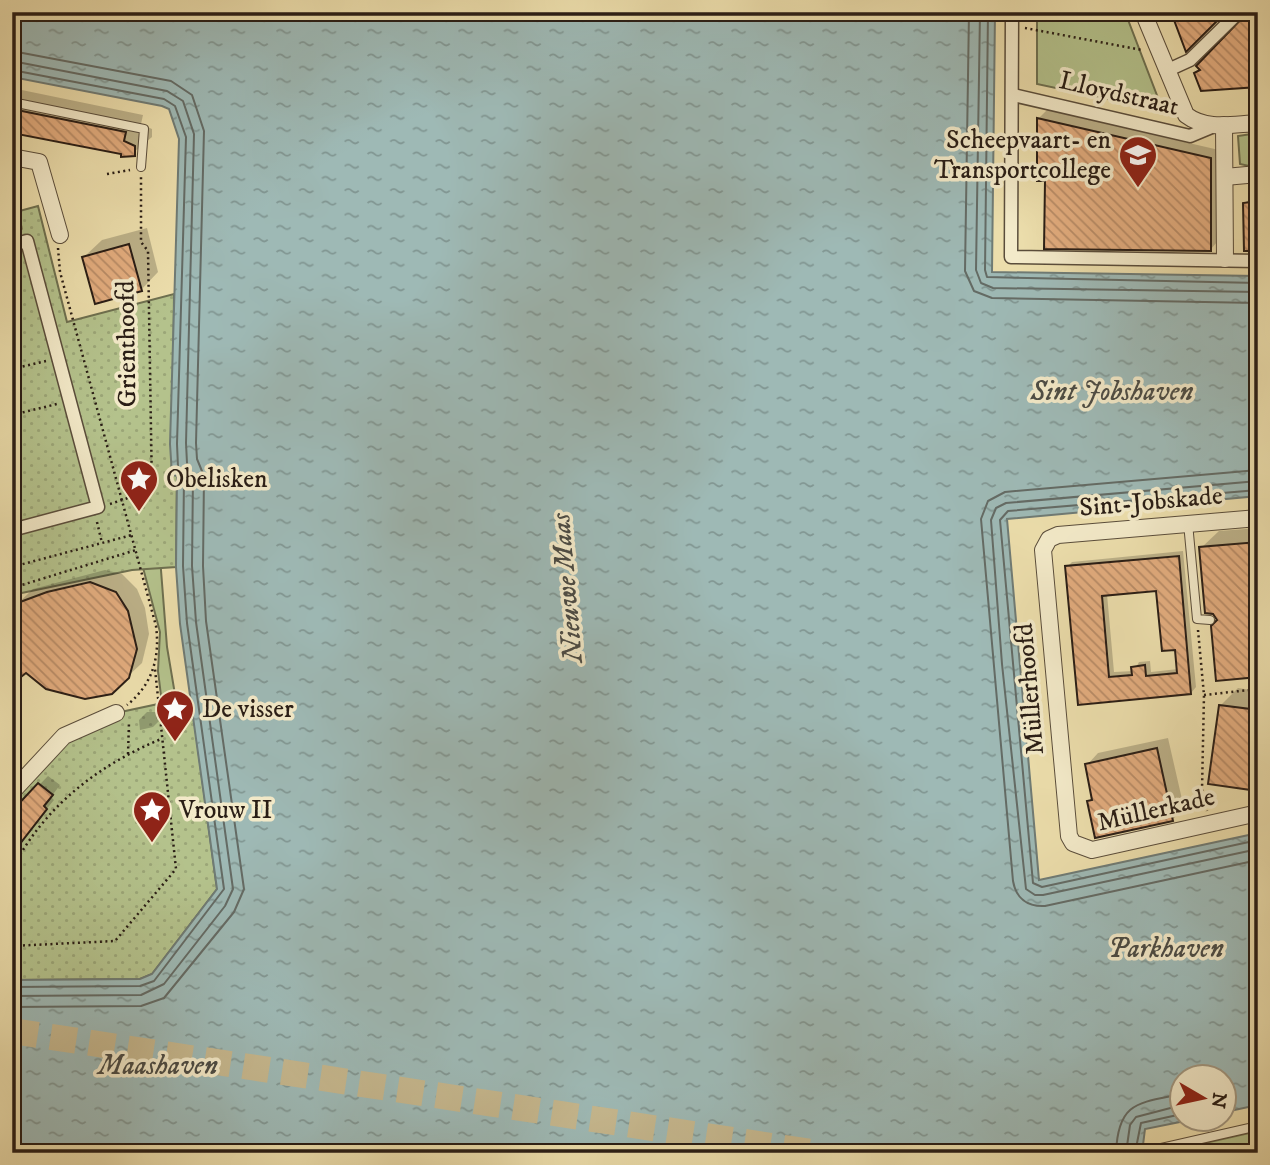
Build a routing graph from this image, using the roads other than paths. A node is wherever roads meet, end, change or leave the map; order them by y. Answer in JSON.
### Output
{"nodes":[{"id":1,"x":1143,"y":12,"type":"edge"},
{"id":2,"x":1239,"y":12,"type":"edge"},
{"id":3,"x":1012,"y":19,"type":"edge"},
{"id":4,"x":1166,"y":71,"type":"junction"},
{"id":5,"x":1013,"y":94,"type":"junction"},
{"id":6,"x":12,"y":102,"type":"edge"},
{"id":7,"x":1258,"y":123,"type":"edge"},
{"id":8,"x":1219,"y":125,"type":"junction"},
{"id":9,"x":12,"y":157,"type":"edge"},
{"id":10,"x":141,"y":167,"type":"road end"},
{"id":11,"x":1258,"y":174,"type":"edge"},
{"id":12,"x":1225,"y":177,"type":"junction"},
{"id":13,"x":60,"y":235,"type":"road end"},
{"id":14,"x":12,"y":245,"type":"edge"},
{"id":15,"x":1225,"y":259,"type":"junction"},
{"id":16,"x":1258,"y":261,"type":"edge"},
{"id":17,"x":1258,"y":518,"type":"edge"},
{"id":18,"x":1188,"y":523,"type":"junction"},
{"id":19,"x":12,"y":530,"type":"edge"},
{"id":20,"x":1049,"y":539,"type":"joint"},
{"id":21,"x":1210,"y":620,"type":"dead end"},
{"id":22,"x":122,"y":709,"type":"road end"},
{"id":23,"x":12,"y":792,"type":"edge"},
{"id":24,"x":1258,"y":813,"type":"edge"},
{"id":25,"x":1069,"y":837,"type":"joint"},
{"id":26,"x":1258,"y":1125,"type":"edge"},
{"id":27,"x":1156,"y":1153,"type":"edge"}],
"edges":[{"from":1,"to":4,"type":"street","name":"Lloydstraat"},
{"from":2,"to":4,"type":"street"},
{"from":3,"to":5,"type":"street"},
{"from":4,"to":8,"type":"street","name":"Lloydstraat"},
{"from":5,"to":8,"type":"street","name":"Lloydstraat"},
{"from":5,"to":15,"type":"street"},
{"from":6,"to":10,"type":"lane"},
{"from":7,"to":8,"type":"street","name":"Lloydstraat"},
{"from":8,"to":12,"type":"street"},
{"from":9,"to":13,"type":"street"},
{"from":11,"to":12,"type":"street"},
{"from":12,"to":15,"type":"street"},
{"from":14,"to":19,"type":"street","name":"Grienthoofd"},
{"from":15,"to":16,"type":"street"},
{"from":17,"to":18,"type":"street","name":"Sint-Jobskade"},
{"from":18,"to":20,"type":"street","name":"Sint-Jobskade"},
{"from":18,"to":21,"type":"lane"},
{"from":20,"to":25,"type":"street","name":"Müllerhoofd"},
{"from":22,"to":23,"type":"street"},
{"from":24,"to":25,"type":"street","name":"Müllerkade"},
{"from":26,"to":27,"type":"lane"}]}
